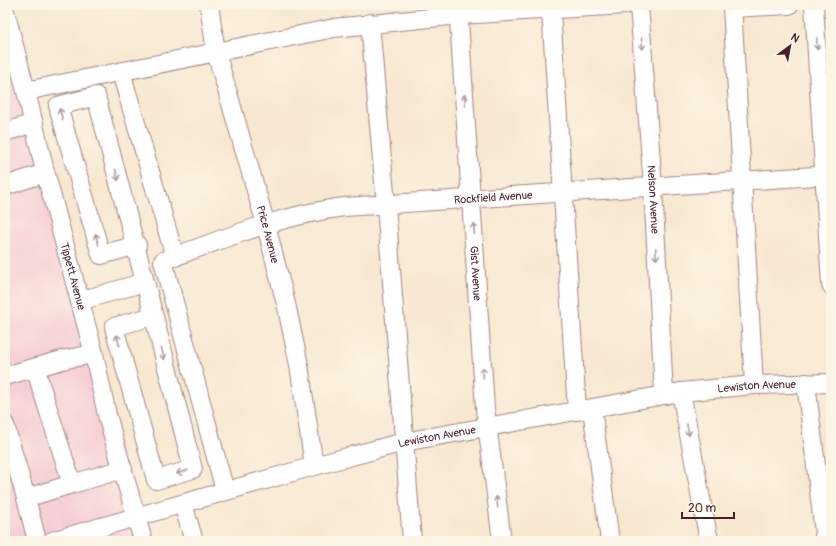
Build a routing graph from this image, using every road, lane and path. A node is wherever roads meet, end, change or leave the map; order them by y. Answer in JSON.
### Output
{"nodes":[{"id":1,"x":209,"y":5,"type":"edge"},
{"id":2,"x":625,"y":5,"type":"edge"},
{"id":3,"x":639,"y":5,"type":"edge"},
{"id":4,"x":789,"y":5,"type":"edge"},
{"id":5,"x":814,"y":5,"type":"edge"},
{"id":6,"x":732,"y":7,"type":"edge"},
{"id":7,"x":459,"y":10,"type":"edge"},
{"id":8,"x":551,"y":10,"type":"junction"},
{"id":9,"x":5,"y":11,"type":"edge"},
{"id":10,"x":370,"y":23,"type":"junction"},
{"id":11,"x":9,"y":41,"type":"edge"},
{"id":12,"x":216,"y":52,"type":"junction"},
{"id":13,"x":121,"y":72,"type":"junction"},
{"id":14,"x":26,"y":90,"type":"junction"},
{"id":15,"x":34,"y":123,"type":"junction"},
{"id":16,"x":5,"y":132,"type":"edge"},
{"id":17,"x":45,"y":173,"type":"junction"},
{"id":18,"x":828,"y":175,"type":"edge"},
{"id":19,"x":742,"y":181,"type":"junction"},
{"id":20,"x":5,"y":186,"type":"edge"},
{"id":21,"x":652,"y":187,"type":"junction"},
{"id":22,"x":562,"y":193,"type":"junction"},
{"id":23,"x":472,"y":198,"type":"junction"},
{"id":24,"x":386,"y":205,"type":"junction"},
{"id":25,"x":266,"y":225,"type":"junction"},
{"id":26,"x":137,"y":245,"type":"junction"},
{"id":27,"x":169,"y":259,"type":"junction"},
{"id":28,"x":145,"y":282,"type":"junction"},
{"id":29,"x":831,"y":285,"type":"edge"},
{"id":30,"x":80,"y":301,"type":"junction"},
{"id":31,"x":153,"y":316,"type":"junction"},
{"id":32,"x":94,"y":354,"type":"junction"},
{"id":33,"x":35,"y":368,"type":"junction"},
{"id":34,"x":5,"y":376,"type":"edge"},
{"id":35,"x":831,"y":382,"type":"edge"},
{"id":36,"x":806,"y":383,"type":"junction"},
{"id":37,"x":754,"y":385,"type":"junction"},
{"id":38,"x":672,"y":393,"type":"junction"},
{"id":39,"x":584,"y":410,"type":"junction"},
{"id":40,"x":5,"y":425,"type":"edge"},
{"id":41,"x":488,"y":427,"type":"junction"},
{"id":42,"x":404,"y":442,"type":"junction"},
{"id":43,"x":314,"y":466,"type":"junction"},
{"id":44,"x":123,"y":469,"type":"junction"},
{"id":45,"x":12,"y":476,"type":"edge"},
{"id":46,"x":72,"y":484,"type":"junction"},
{"id":47,"x":225,"y":491,"type":"junction"},
{"id":48,"x":26,"y":498,"type":"junction"},
{"id":49,"x":183,"y":504,"type":"junction"},
{"id":50,"x":137,"y":518,"type":"junction"},
{"id":51,"x":37,"y":541,"type":"edge"},
{"id":52,"x":52,"y":541,"type":"edge"},
{"id":53,"x":143,"y":541,"type":"edge"},
{"id":54,"x":194,"y":541,"type":"edge"},
{"id":55,"x":412,"y":541,"type":"edge"},
{"id":56,"x":502,"y":541,"type":"edge"},
{"id":57,"x":610,"y":541,"type":"edge"},
{"id":58,"x":709,"y":541,"type":"edge"},
{"id":59,"x":825,"y":541,"type":"edge"}],
"edges":[{"from":1,"to":12,"type":"street","name":"Price Avenue"},
{"from":2,"to":8,"type":"street"},
{"from":3,"to":21,"type":"street","name":"Nelson Avenue","one_way":true},
{"from":4,"to":6,"type":"street"},
{"from":5,"to":18,"type":"street","one_way":true},
{"from":6,"to":19,"type":"street"},
{"from":7,"to":8,"type":"street"},
{"from":7,"to":10,"type":"street"},
{"from":23,"to":7,"type":"street","name":"Gist Avenue","one_way":true},
{"from":8,"to":22,"type":"street"},
{"from":9,"to":11,"type":"street","name":"Tippett Avenue"},
{"from":10,"to":12,"type":"street"},
{"from":10,"to":24,"type":"street"},
{"from":11,"to":14,"type":"street","name":"Tippett Avenue"},
{"from":12,"to":13,"type":"street"},
{"from":12,"to":25,"type":"street","name":"Price Avenue"},
{"from":13,"to":14,"type":"street"},
{"from":13,"to":27,"type":"street"},
{"from":14,"to":15,"type":"street","name":"Tippett Avenue"},
{"from":15,"to":16,"type":"street"},
{"from":15,"to":17,"type":"street","name":"Tippett Avenue"},
{"from":17,"to":20,"type":"street"},
{"from":17,"to":30,"type":"street","name":"Tippett Avenue"},
{"from":18,"to":19,"type":"street","name":"Rockfield Avenue"},
{"from":18,"to":29,"type":"street"},
{"from":19,"to":21,"type":"street","name":"Rockfield Avenue"},
{"from":19,"to":37,"type":"street"},
{"from":21,"to":22,"type":"street","name":"Rockfield Avenue"},
{"from":21,"to":38,"type":"street","name":"Nelson Avenue","one_way":true},
{"from":22,"to":23,"type":"street","name":"Rockfield Avenue"},
{"from":22,"to":39,"type":"street"},
{"from":23,"to":24,"type":"street","name":"Rockfield Avenue"},
{"from":41,"to":23,"type":"street","name":"Gist Avenue","one_way":true},
{"from":24,"to":25,"type":"street","name":"Rockfield Avenue"},
{"from":24,"to":42,"type":"street"},
{"from":25,"to":27,"type":"street","name":"Rockfield Avenue"},
{"from":25,"to":43,"type":"street","name":"Price Avenue"},
{"from":26,"to":26,"type":"street","one_way":true},
{"from":26,"to":28,"type":"street"},
{"from":27,"to":47,"type":"street"},
{"from":28,"to":30,"type":"street"},
{"from":28,"to":31,"type":"street"},
{"from":30,"to":32,"type":"street","name":"Tippett Avenue"},
{"from":31,"to":31,"type":"street","one_way":true},
{"from":32,"to":33,"type":"street"},
{"from":32,"to":44,"type":"street","name":"Tippett Avenue"},
{"from":33,"to":34,"type":"street"},
{"from":33,"to":46,"type":"street"},
{"from":35,"to":36,"type":"street","name":"Lewiston Avenue"},
{"from":36,"to":37,"type":"street","name":"Lewiston Avenue"},
{"from":36,"to":59,"type":"street"},
{"from":37,"to":38,"type":"street","name":"Lewiston Avenue"},
{"from":38,"to":39,"type":"street","name":"Lewiston Avenue"},
{"from":38,"to":58,"type":"street","name":"Nelson Avenue","one_way":true},
{"from":39,"to":41,"type":"street","name":"Lewiston Avenue"},
{"from":39,"to":57,"type":"street"},
{"from":40,"to":45,"type":"street"},
{"from":41,"to":42,"type":"street","name":"Lewiston Avenue"},
{"from":56,"to":41,"type":"street","name":"Gist Avenue","one_way":true},
{"from":42,"to":43,"type":"street","name":"Lewiston Avenue"},
{"from":42,"to":55,"type":"street"},
{"from":43,"to":47,"type":"street","name":"Lewiston Avenue"},
{"from":44,"to":46,"type":"street"},
{"from":44,"to":50,"type":"street","name":"Tippett Avenue"},
{"from":45,"to":48,"type":"street"},
{"from":46,"to":48,"type":"street"},
{"from":47,"to":49,"type":"street","name":"Lewiston Avenue"},
{"from":48,"to":51,"type":"street"},
{"from":49,"to":50,"type":"street","name":"Lewiston Avenue"},
{"from":49,"to":54,"type":"street"},
{"from":50,"to":52,"type":"street","name":"Lewiston Avenue"},
{"from":50,"to":53,"type":"street","name":"Tippett Avenue"}]}
